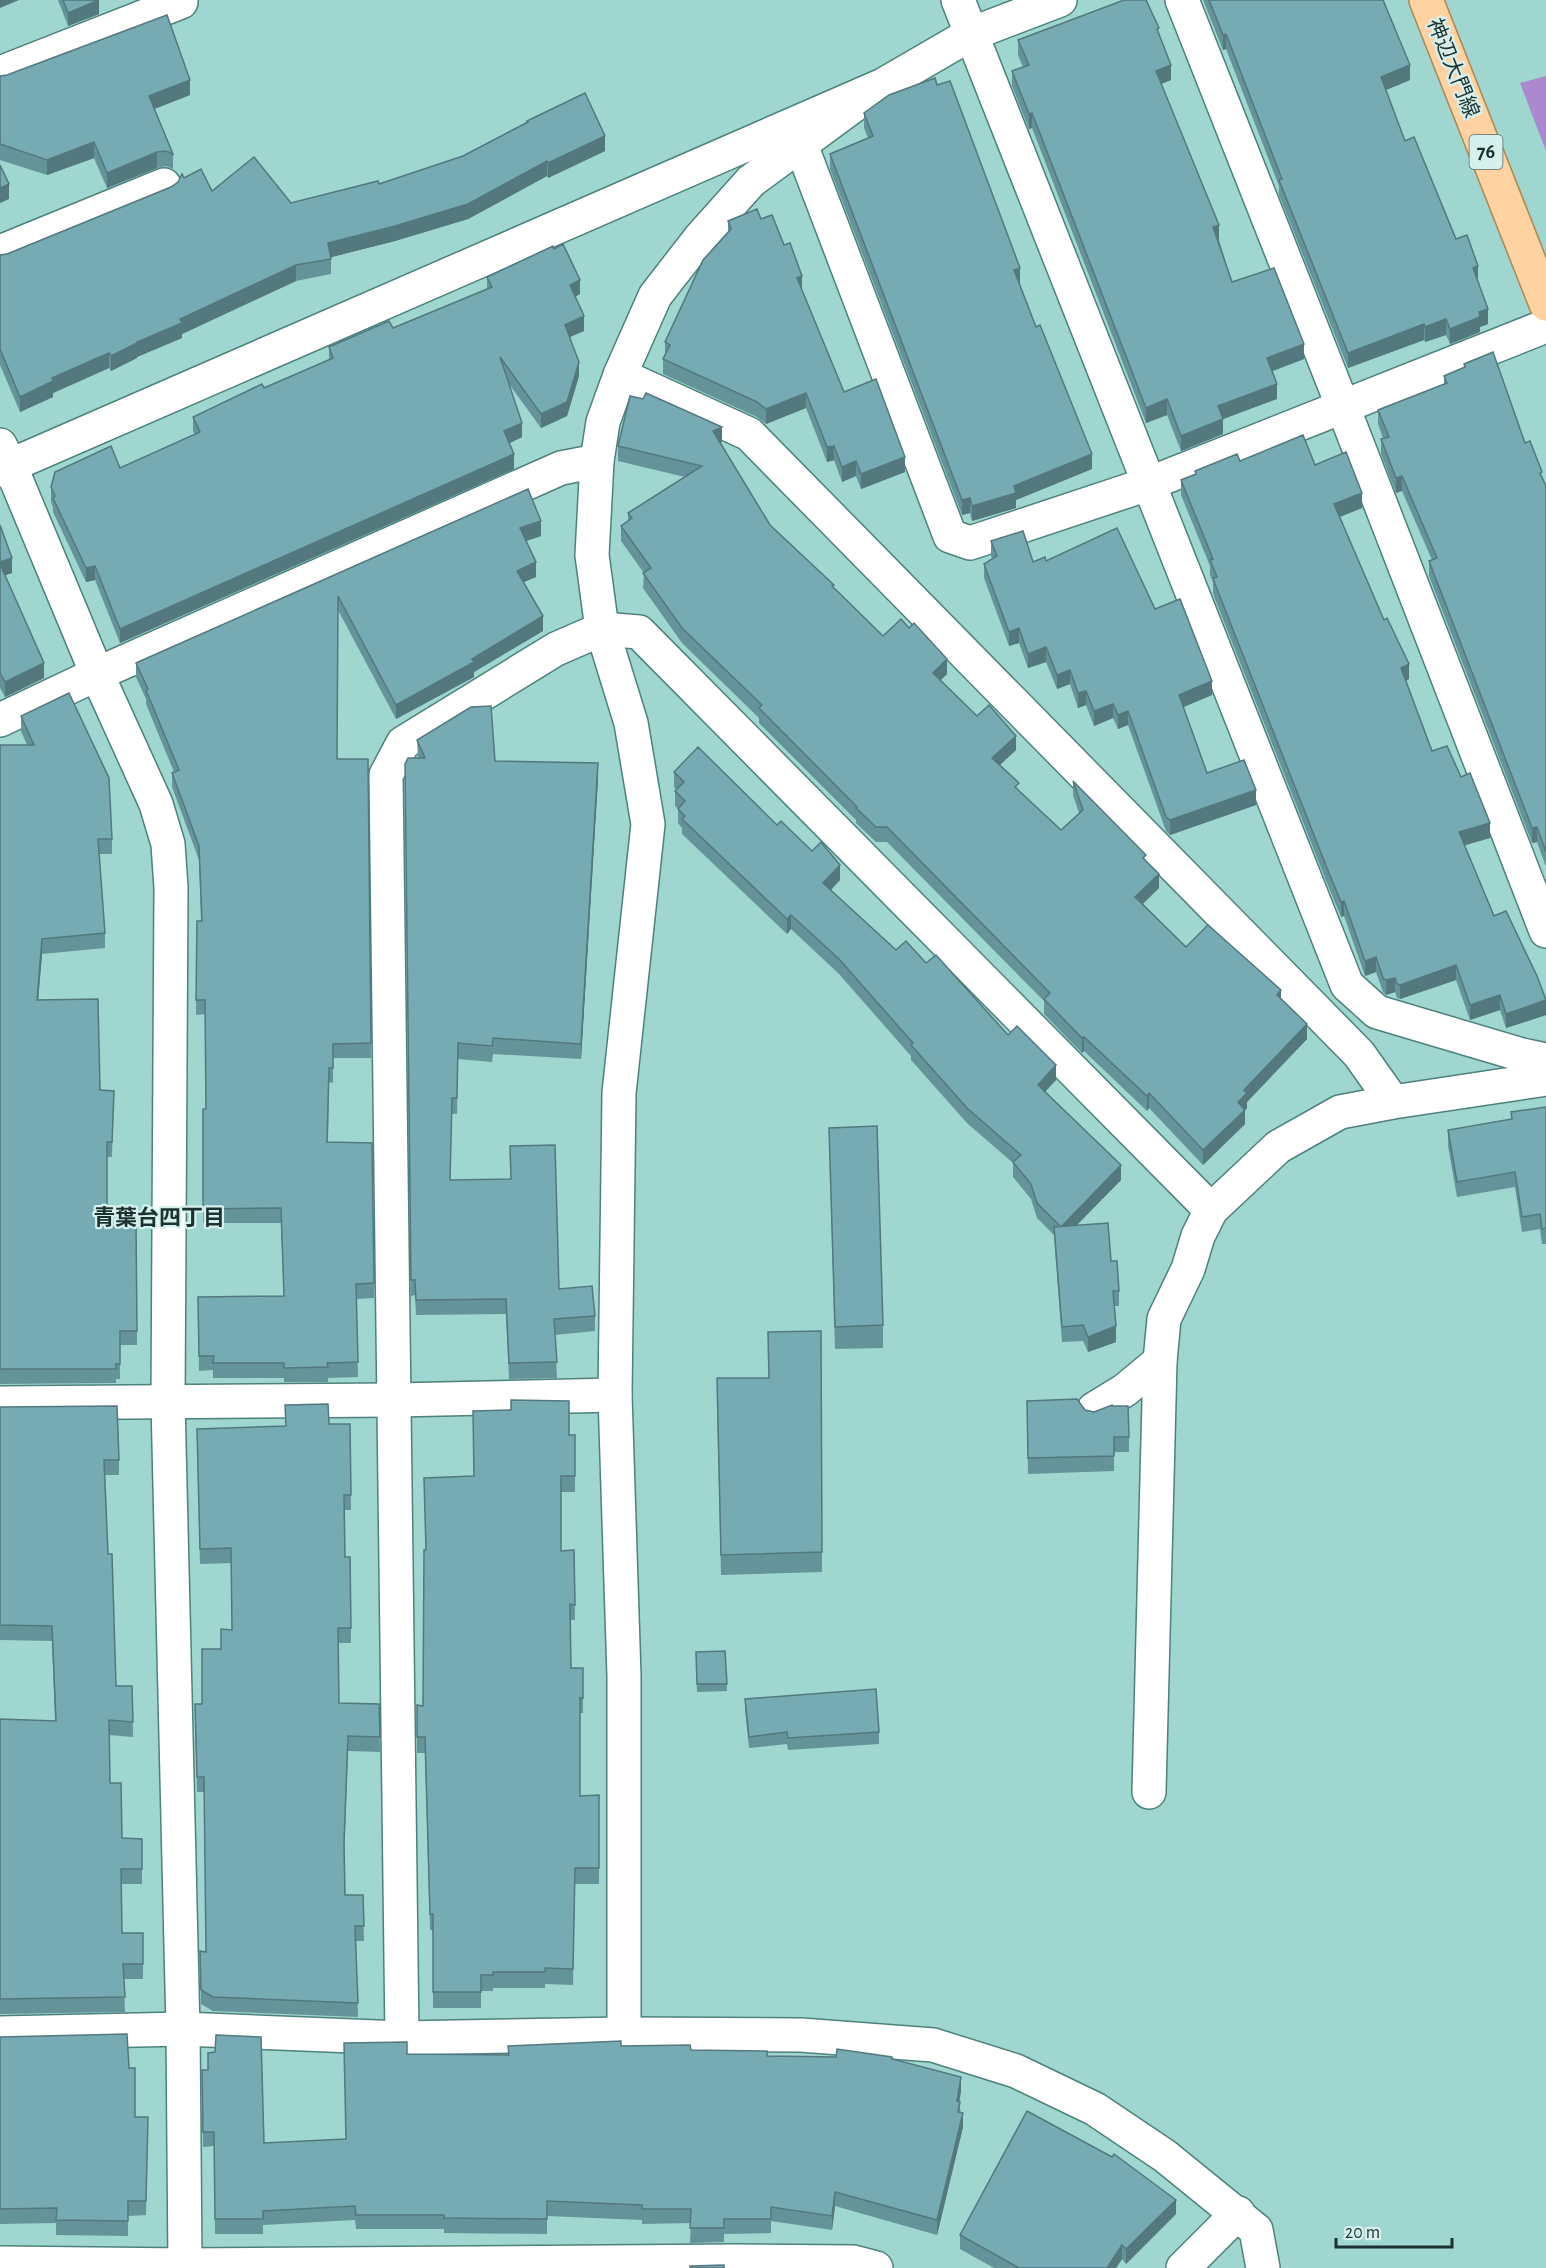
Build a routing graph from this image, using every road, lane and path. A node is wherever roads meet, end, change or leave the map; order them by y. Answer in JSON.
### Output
{"nodes":[{"id":1,"x":180,"y":0,"type":"edge"},
{"id":2,"x":958,"y":0,"type":"edge"},
{"id":3,"x":1060,"y":0,"type":"edge"},
{"id":4,"x":1182,"y":0,"type":"edge"},
{"id":5,"x":1426,"y":0,"type":"edge"},
{"id":6,"x":971,"y":34,"type":"junction"},
{"id":7,"x":0,"y":73,"type":"edge"},
{"id":8,"x":883,"y":85,"type":"junction"},
{"id":9,"x":801,"y":145,"type":"junction"},
{"id":10,"x":165,"y":185,"type":"dead end"},
{"id":11,"x":0,"y":252,"type":"edge"},
{"id":12,"x":1546,"y":304,"type":"edge"},
{"id":13,"x":1546,"y":326,"type":"edge"},
{"id":14,"x":620,"y":375,"type":"junction"},
{"id":15,"x":1344,"y":407,"type":"junction"},
{"id":16,"x":4,"y":460,"type":"edge"},
{"id":17,"x":597,"y":461,"type":"junction"},
{"id":18,"x":1148,"y":484,"type":"junction"},
{"id":19,"x":602,"y":629,"type":"junction"},
{"id":20,"x":97,"y":675,"type":"junction"},
{"id":21,"x":0,"y":720,"type":"edge"},
{"id":22,"x":1546,"y":931,"type":"edge"},
{"id":23,"x":1546,"y":1060,"type":"edge"},
{"id":24,"x":1546,"y":1079,"type":"edge"},
{"id":25,"x":1393,"y":1102,"type":"junction"},
{"id":26,"x":1211,"y":1210,"type":"junction"},
{"id":27,"x":1160,"y":1361,"type":"junction"},
{"id":28,"x":615,"y":1395,"type":"junction"},
{"id":29,"x":396,"y":1400,"type":"junction"},
{"id":30,"x":168,"y":1402,"type":"junction"},
{"id":31,"x":0,"y":1403,"type":"edge"},
{"id":32,"x":1094,"y":1409,"type":"edge"},
{"id":33,"x":1149,"y":1792,"type":"dead end"},
{"id":34,"x":183,"y":2029,"type":"junction"},
{"id":35,"x":0,"y":2033,"type":"edge"},
{"id":36,"x":624,"y":2034,"type":"junction"},
{"id":37,"x":402,"y":2037,"type":"junction"},
{"id":38,"x":1238,"y":2213,"type":"junction"},
{"id":39,"x":0,"y":2263,"type":"edge"},
{"id":40,"x":185,"y":2265,"type":"junction"},
{"id":41,"x":251,"y":2266,"type":"edge"},
{"id":42,"x":876,"y":2268,"type":"edge"},
{"id":43,"x":1183,"y":2268,"type":"edge"},
{"id":44,"x":1263,"y":2268,"type":"edge"}],
"edges":[{"from":1,"to":7,"type":"street"},
{"from":2,"to":6,"type":"street"},
{"from":3,"to":6,"type":"street"},
{"from":4,"to":15,"type":"street"},
{"from":5,"to":12,"type":"main road","name":"神辺大門線","number":"76"},
{"from":6,"to":8,"type":"street"},
{"from":6,"to":18,"type":"street"},
{"from":8,"to":9,"type":"street"},
{"from":8,"to":16,"type":"street"},
{"from":9,"to":14,"type":"street"},
{"from":9,"to":18,"type":"street"},
{"from":10,"to":11,"type":"street"},
{"from":13,"to":15,"type":"street"},
{"from":14,"to":17,"type":"street"},
{"from":14,"to":25,"type":"street"},
{"from":15,"to":18,"type":"street"},
{"from":15,"to":22,"type":"street"},
{"from":16,"to":20,"type":"street"},
{"from":17,"to":19,"type":"street"},
{"from":17,"to":20,"type":"street"},
{"from":18,"to":23,"type":"street"},
{"from":19,"to":26,"type":"street"},
{"from":19,"to":28,"type":"street"},
{"from":19,"to":29,"type":"street"},
{"from":20,"to":21,"type":"street"},
{"from":20,"to":30,"type":"street"},
{"from":24,"to":25,"type":"street"},
{"from":25,"to":26,"type":"street"},
{"from":26,"to":27,"type":"street"},
{"from":27,"to":32,"type":"street"},
{"from":27,"to":33,"type":"street"},
{"from":28,"to":29,"type":"street"},
{"from":28,"to":36,"type":"street"},
{"from":29,"to":30,"type":"street"},
{"from":29,"to":37,"type":"street"},
{"from":30,"to":31,"type":"street"},
{"from":30,"to":34,"type":"street"},
{"from":34,"to":35,"type":"street"},
{"from":34,"to":37,"type":"street"},
{"from":34,"to":40,"type":"street"},
{"from":36,"to":37,"type":"street"},
{"from":36,"to":38,"type":"street"},
{"from":38,"to":43,"type":"street"},
{"from":38,"to":44,"type":"street"},
{"from":39,"to":40,"type":"street"},
{"from":40,"to":41,"type":"street"},
{"from":41,"to":42,"type":"street"}]}
